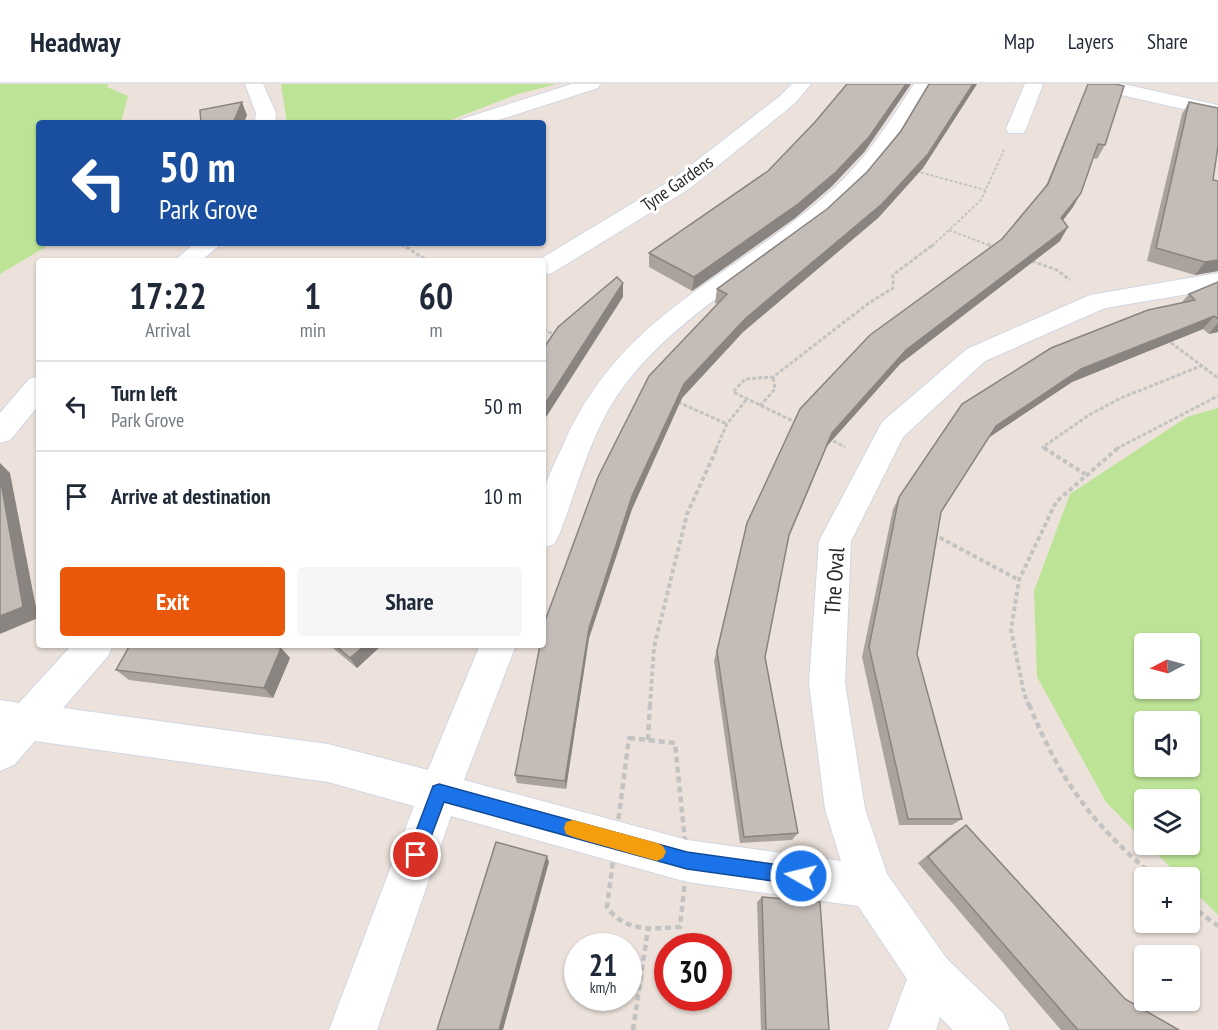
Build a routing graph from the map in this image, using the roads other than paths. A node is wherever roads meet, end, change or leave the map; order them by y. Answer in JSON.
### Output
{"nodes":[{"id":1,"x":254,"y":84,"type":"edge"},
{"id":2,"x":591,"y":84,"type":"edge"},
{"id":3,"x":923,"y":84,"type":"edge"},
{"id":4,"x":1034,"y":84,"type":"edge"},
{"id":5,"x":1098,"y":84,"type":"edge"},
{"id":6,"x":798,"y":85,"type":"edge"},
{"id":7,"x":1218,"y":111,"type":"edge"},
{"id":8,"x":265,"y":120,"type":"edge"},
{"id":9,"x":478,"y":120,"type":"edge"},
{"id":10,"x":1016,"y":129,"type":"road end"},
{"id":11,"x":206,"y":246,"type":"edge"},
{"id":12,"x":190,"y":258,"type":"edge"},
{"id":13,"x":546,"y":266,"type":"edge"},
{"id":14,"x":1218,"y":281,"type":"edge"},
{"id":15,"x":36,"y":390,"type":"edge"},
{"id":16,"x":0,"y":432,"type":"edge"},
{"id":17,"x":546,"y":528,"type":"edge"},
{"id":18,"x":92,"y":648,"type":"edge"},
{"id":19,"x":497,"y":648,"type":"edge"},
{"id":20,"x":8,"y":731,"type":"edge"},
{"id":21,"x":439,"y":792,"type":"junction"},
{"id":22,"x":870,"y":886,"type":"junction"},
{"id":23,"x":931,"y":975,"type":"junction"},
{"id":24,"x":353,"y":1030,"type":"edge"},
{"id":25,"x":912,"y":1030,"type":"edge"},
{"id":26,"x":986,"y":1030,"type":"edge"}],
"edges":[{"from":1,"to":8,"type":"street"},
{"from":2,"to":9,"type":"street"},
{"from":3,"to":17,"type":"street"},
{"from":4,"to":10,"type":"street"},
{"from":5,"to":7,"type":"street"},
{"from":6,"to":13,"type":"street","name":"Tyne Gardens"},
{"from":11,"to":12,"type":"street"},
{"from":14,"to":22,"type":"street","name":"The Oval"},
{"from":15,"to":16,"type":"street"},
{"from":18,"to":20,"type":"street"},
{"from":19,"to":21,"type":"street"},
{"from":20,"to":21,"type":"street"},
{"from":21,"to":22,"type":"street"},
{"from":21,"to":24,"type":"street"},
{"from":22,"to":23,"type":"street","name":"The Oval"},
{"from":23,"to":25,"type":"street"},
{"from":23,"to":26,"type":"street","name":"The Oval"}]}
